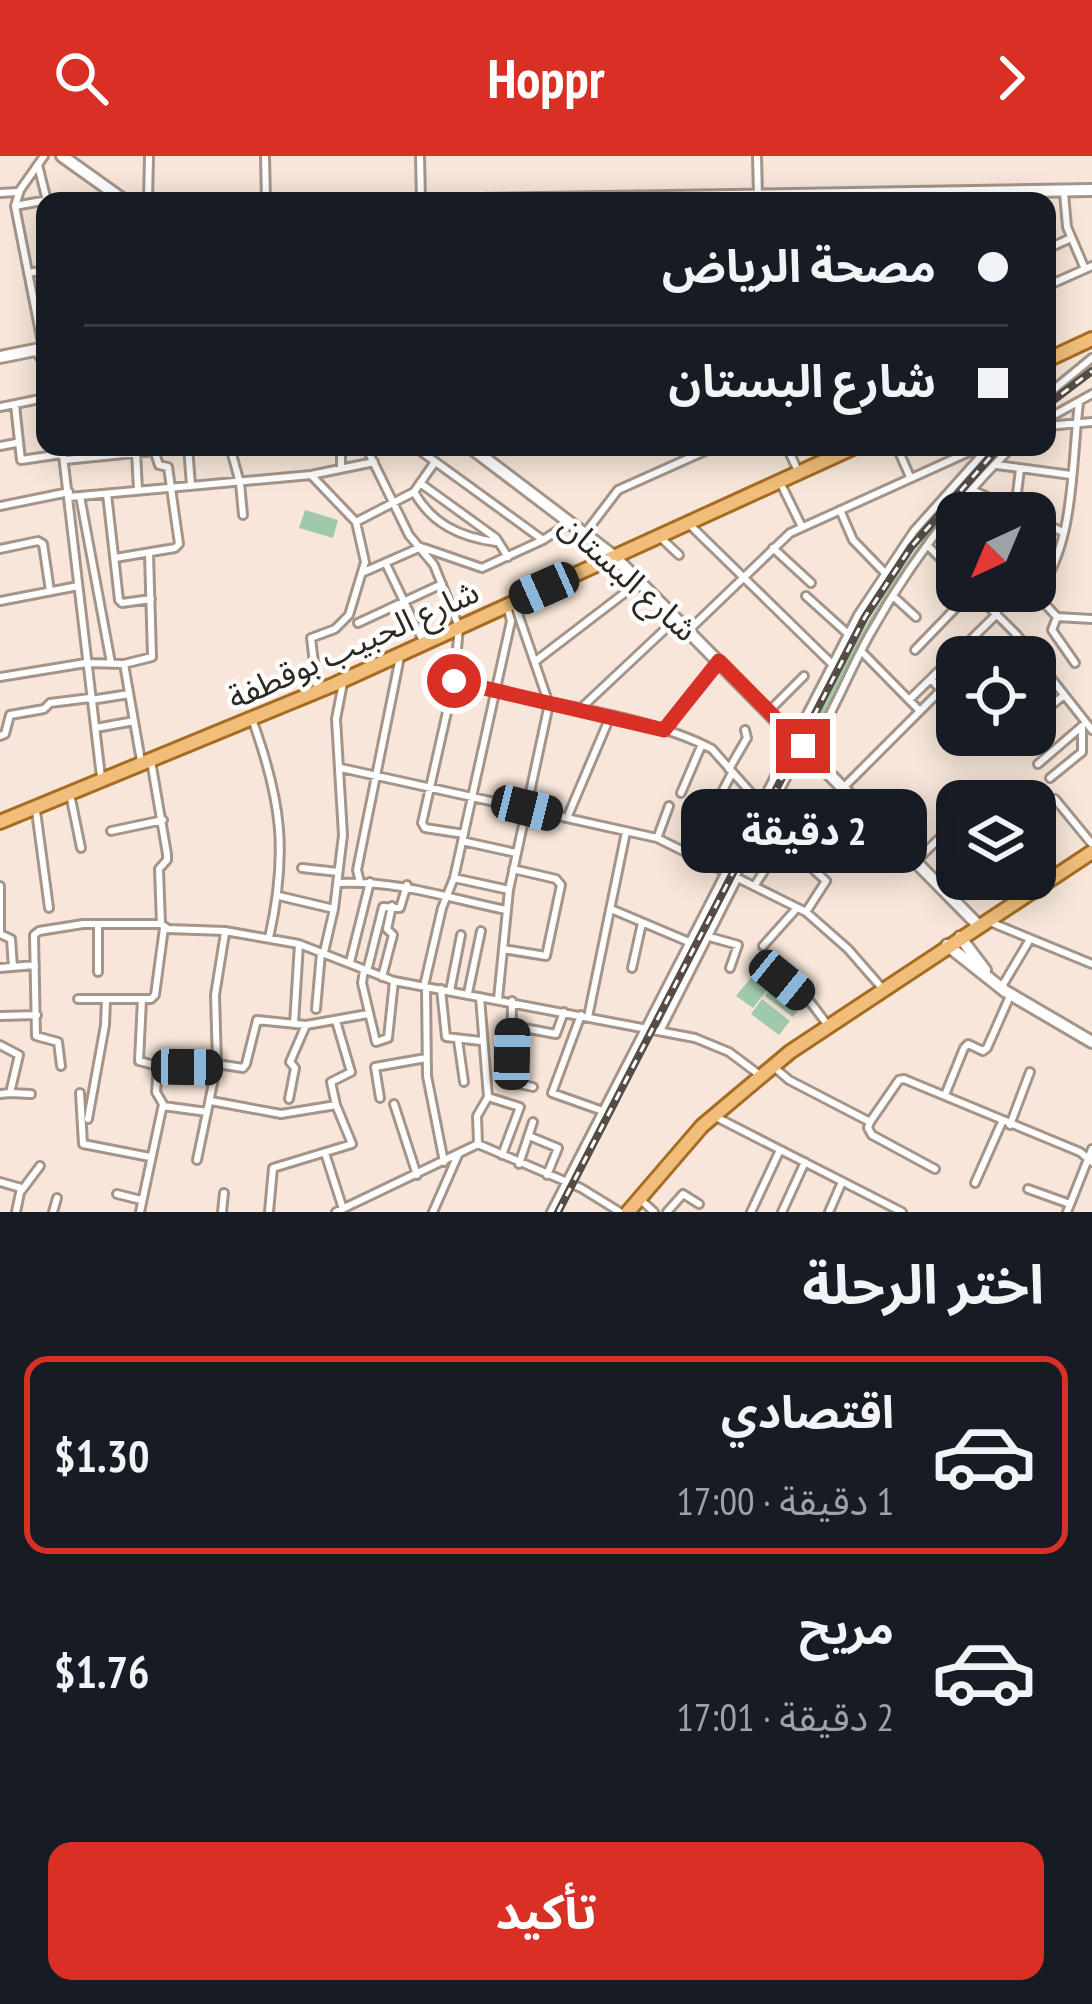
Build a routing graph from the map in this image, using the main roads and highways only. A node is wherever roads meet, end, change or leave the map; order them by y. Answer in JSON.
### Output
{"nodes":[{"id":1,"x":62,"y":156,"type":"edge"},
{"id":2,"x":1092,"y":190,"type":"edge"},
{"id":3,"x":112,"y":192,"type":"edge"},
{"id":4,"x":1028,"y":192,"type":"edge"},
{"id":5,"x":1092,"y":339,"type":"edge"},
{"id":6,"x":36,"y":349,"type":"edge"},
{"id":7,"x":1056,"y":356,"type":"edge"},
{"id":8,"x":0,"y":357,"type":"edge"},
{"id":9,"x":482,"y":456,"type":"edge"},
{"id":10,"x":836,"y":456,"type":"edge"},
{"id":11,"x":615,"y":556,"type":"junction"},
{"id":12,"x":820,"y":734,"type":"road end"},
{"id":13,"x":825,"y":768,"type":"junction"},
{"id":14,"x":0,"y":822,"type":"edge"},
{"id":15,"x":1092,"y":848,"type":"edge"},
{"id":16,"x":982,"y":922,"type":"junction"},
{"id":17,"x":960,"y":937,"type":"junction"},
{"id":18,"x":947,"y":945,"type":"junction"},
{"id":19,"x":1002,"y":988,"type":"junction"},
{"id":20,"x":1092,"y":1042,"type":"edge"},
{"id":21,"x":624,"y":1212,"type":"edge"}],
"edges":[{"from":1,"to":3,"type":"main road"},
{"from":2,"to":4,"type":"main road"},
{"from":5,"to":7,"type":"main road"},
{"from":6,"to":8,"type":"main road"},
{"from":9,"to":11,"type":"main road","name":"شارع البستان"},
{"from":10,"to":11,"type":"main road","name":"شارع الحبيب بوقطفة"},
{"from":11,"to":13,"type":"main road","name":"شارع البستان"},
{"from":11,"to":14,"type":"main road","name":"شارع الحبيب بوقطفة"},
{"from":12,"to":13,"type":"main road"},
{"from":13,"to":16,"type":"main road","name":"شارع البستان"},
{"from":15,"to":16,"type":"main road"},
{"from":16,"to":17,"type":"main road"},
{"from":17,"to":18,"type":"main road"},
{"from":17,"to":19,"type":"main road"},
{"from":18,"to":19,"type":"main road"},
{"from":18,"to":21,"type":"main road"},
{"from":19,"to":20,"type":"main road"}]}
